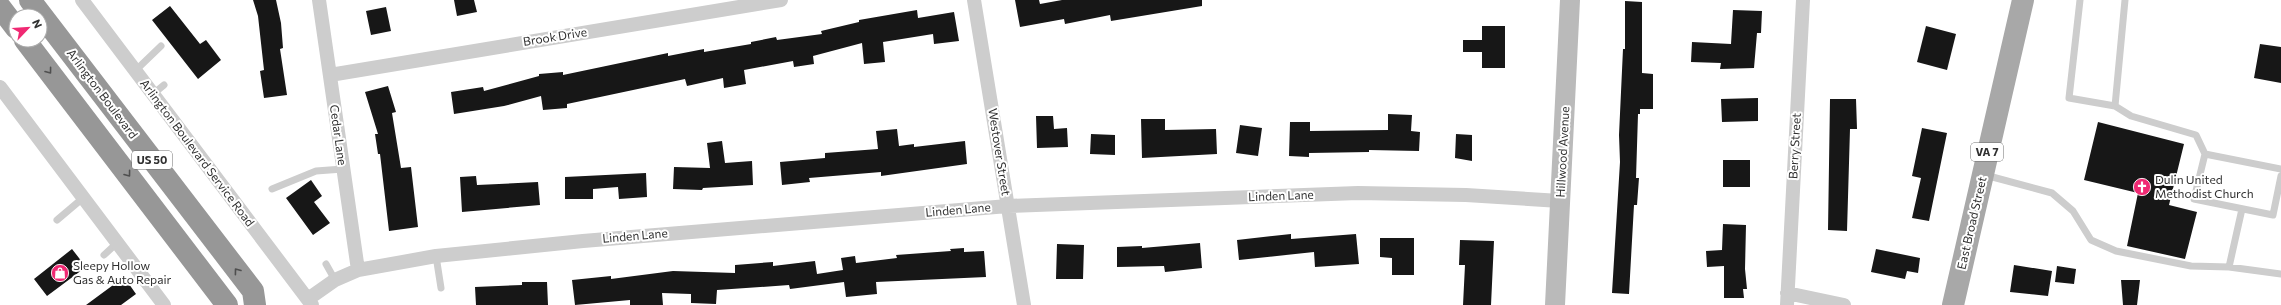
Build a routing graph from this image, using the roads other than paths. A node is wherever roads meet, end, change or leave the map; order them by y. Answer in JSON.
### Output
{"nodes":[{"id":1,"x":30,"y":0,"type":"edge"},
{"id":2,"x":82,"y":0,"type":"edge"},
{"id":3,"x":319,"y":0,"type":"edge"},
{"id":4,"x":781,"y":0,"type":"edge"},
{"id":5,"x":974,"y":0,"type":"edge"},
{"id":6,"x":1570,"y":0,"type":"edge"},
{"id":7,"x":1803,"y":0,"type":"edge"},
{"id":8,"x":2023,"y":0,"type":"edge"},
{"id":9,"x":2080,"y":0,"type":"edge"},
{"id":10,"x":2125,"y":0,"type":"edge"},
{"id":11,"x":0,"y":6,"type":"edge"},
{"id":12,"x":8,"y":17,"type":"edge"},
{"id":13,"x":161,"y":46,"type":"dead end"},
{"id":14,"x":32,"y":48,"type":"edge"},
{"id":15,"x":135,"y":71,"type":"junction"},
{"id":16,"x":330,"y":75,"type":"junction"},
{"id":17,"x":0,"y":87,"type":"edge"},
{"id":18,"x":2115,"y":106,"type":"junction"},
{"id":19,"x":2206,"y":154,"type":"junction"},
{"id":20,"x":343,"y":169,"type":"junction"},
{"id":21,"x":2281,"y":169,"type":"edge"},
{"id":22,"x":1983,"y":174,"type":"junction"},
{"id":23,"x":2281,"y":176,"type":"edge"},
{"id":24,"x":272,"y":189,"type":"dead end"},
{"id":25,"x":83,"y":198,"type":"junction"},
{"id":26,"x":1560,"y":201,"type":"junction"},
{"id":27,"x":1008,"y":206,"type":"junction"},
{"id":28,"x":2242,"y":210,"type":"junction"},
{"id":29,"x":57,"y":220,"type":"dead end"},
{"id":30,"x":117,"y":243,"type":"junction"},
{"id":31,"x":104,"y":255,"type":"dead end"},
{"id":32,"x":436,"y":256,"type":"junction"},
{"id":33,"x":326,"y":264,"type":"dead end"},
{"id":34,"x":2229,"y":267,"type":"junction"},
{"id":35,"x":358,"y":270,"type":"junction"},
{"id":36,"x":2281,"y":274,"type":"edge"},
{"id":37,"x":335,"y":280,"type":"junction"},
{"id":38,"x":441,"y":288,"type":"dead end"},
{"id":39,"x":1787,"y":299,"type":"edge"},
{"id":40,"x":310,"y":302,"type":"edge"},
{"id":41,"x":164,"y":305,"type":"edge"},
{"id":42,"x":227,"y":305,"type":"edge"},
{"id":43,"x":255,"y":305,"type":"edge"},
{"id":44,"x":1024,"y":305,"type":"edge"},
{"id":45,"x":1555,"y":305,"type":"edge"},
{"id":46,"x":1844,"y":305,"type":"edge"},
{"id":47,"x":1953,"y":305,"type":"edge"}],
"edges":[{"from":43,"to":1,"type":"highway","name":"Arlington Boulevard","number":"US 50","one_way":true},
{"from":2,"to":15,"type":"street","name":"Arlington Boulevard Service Road"},
{"from":3,"to":16,"type":"street","name":"Cedar Lane"},
{"from":4,"to":16,"type":"street","name":"Brook Drive"},
{"from":5,"to":27,"type":"street","name":"Westover Street"},
{"from":6,"to":26,"type":"main road","name":"Hillwood Avenue"},
{"from":7,"to":39,"type":"street","name":"Berry Street"},
{"from":8,"to":22,"type":"main road","name":"East Broad Street","number":"VA 7"},
{"from":9,"to":18,"type":"lane"},
{"from":10,"to":18,"type":"lane"},
{"from":11,"to":12,"type":"highway"},
{"from":13,"to":15,"type":"lane"},
{"from":14,"to":42,"type":"highway","number":"US 50","one_way":true},
{"from":15,"to":40,"type":"street","name":"Arlington Boulevard Service Road"},
{"from":16,"to":20,"type":"street","name":"Cedar Lane"},
{"from":17,"to":25,"type":"street"},
{"from":18,"to":19,"type":"lane"},
{"from":19,"to":21,"type":"lane"},
{"from":19,"to":28,"type":"lane"},
{"from":20,"to":24,"type":"lane"},
{"from":20,"to":35,"type":"street","name":"Cedar Lane"},
{"from":22,"to":34,"type":"lane"},
{"from":22,"to":47,"type":"main road","name":"East Broad Street","number":"VA 7"},
{"from":23,"to":28,"type":"lane"},
{"from":25,"to":29,"type":"lane"},
{"from":25,"to":30,"type":"street"},
{"from":26,"to":27,"type":"street","name":"Linden Lane"},
{"from":26,"to":45,"type":"main road","name":"Hillwood Avenue"},
{"from":27,"to":32,"type":"street","name":"Linden Lane"},
{"from":27,"to":44,"type":"street","name":"Westover Street"},
{"from":28,"to":34,"type":"lane"},
{"from":30,"to":31,"type":"lane"},
{"from":30,"to":41,"type":"street"},
{"from":32,"to":35,"type":"street","name":"Linden Lane"},
{"from":32,"to":38,"type":"lane"},
{"from":33,"to":37,"type":"lane"},
{"from":34,"to":36,"type":"lane"},
{"from":35,"to":37,"type":"street","name":"Linden Lane"},
{"from":37,"to":40,"type":"street","name":"Linden Lane"},
{"from":39,"to":46,"type":"street","name":"Berry Street"}]}
